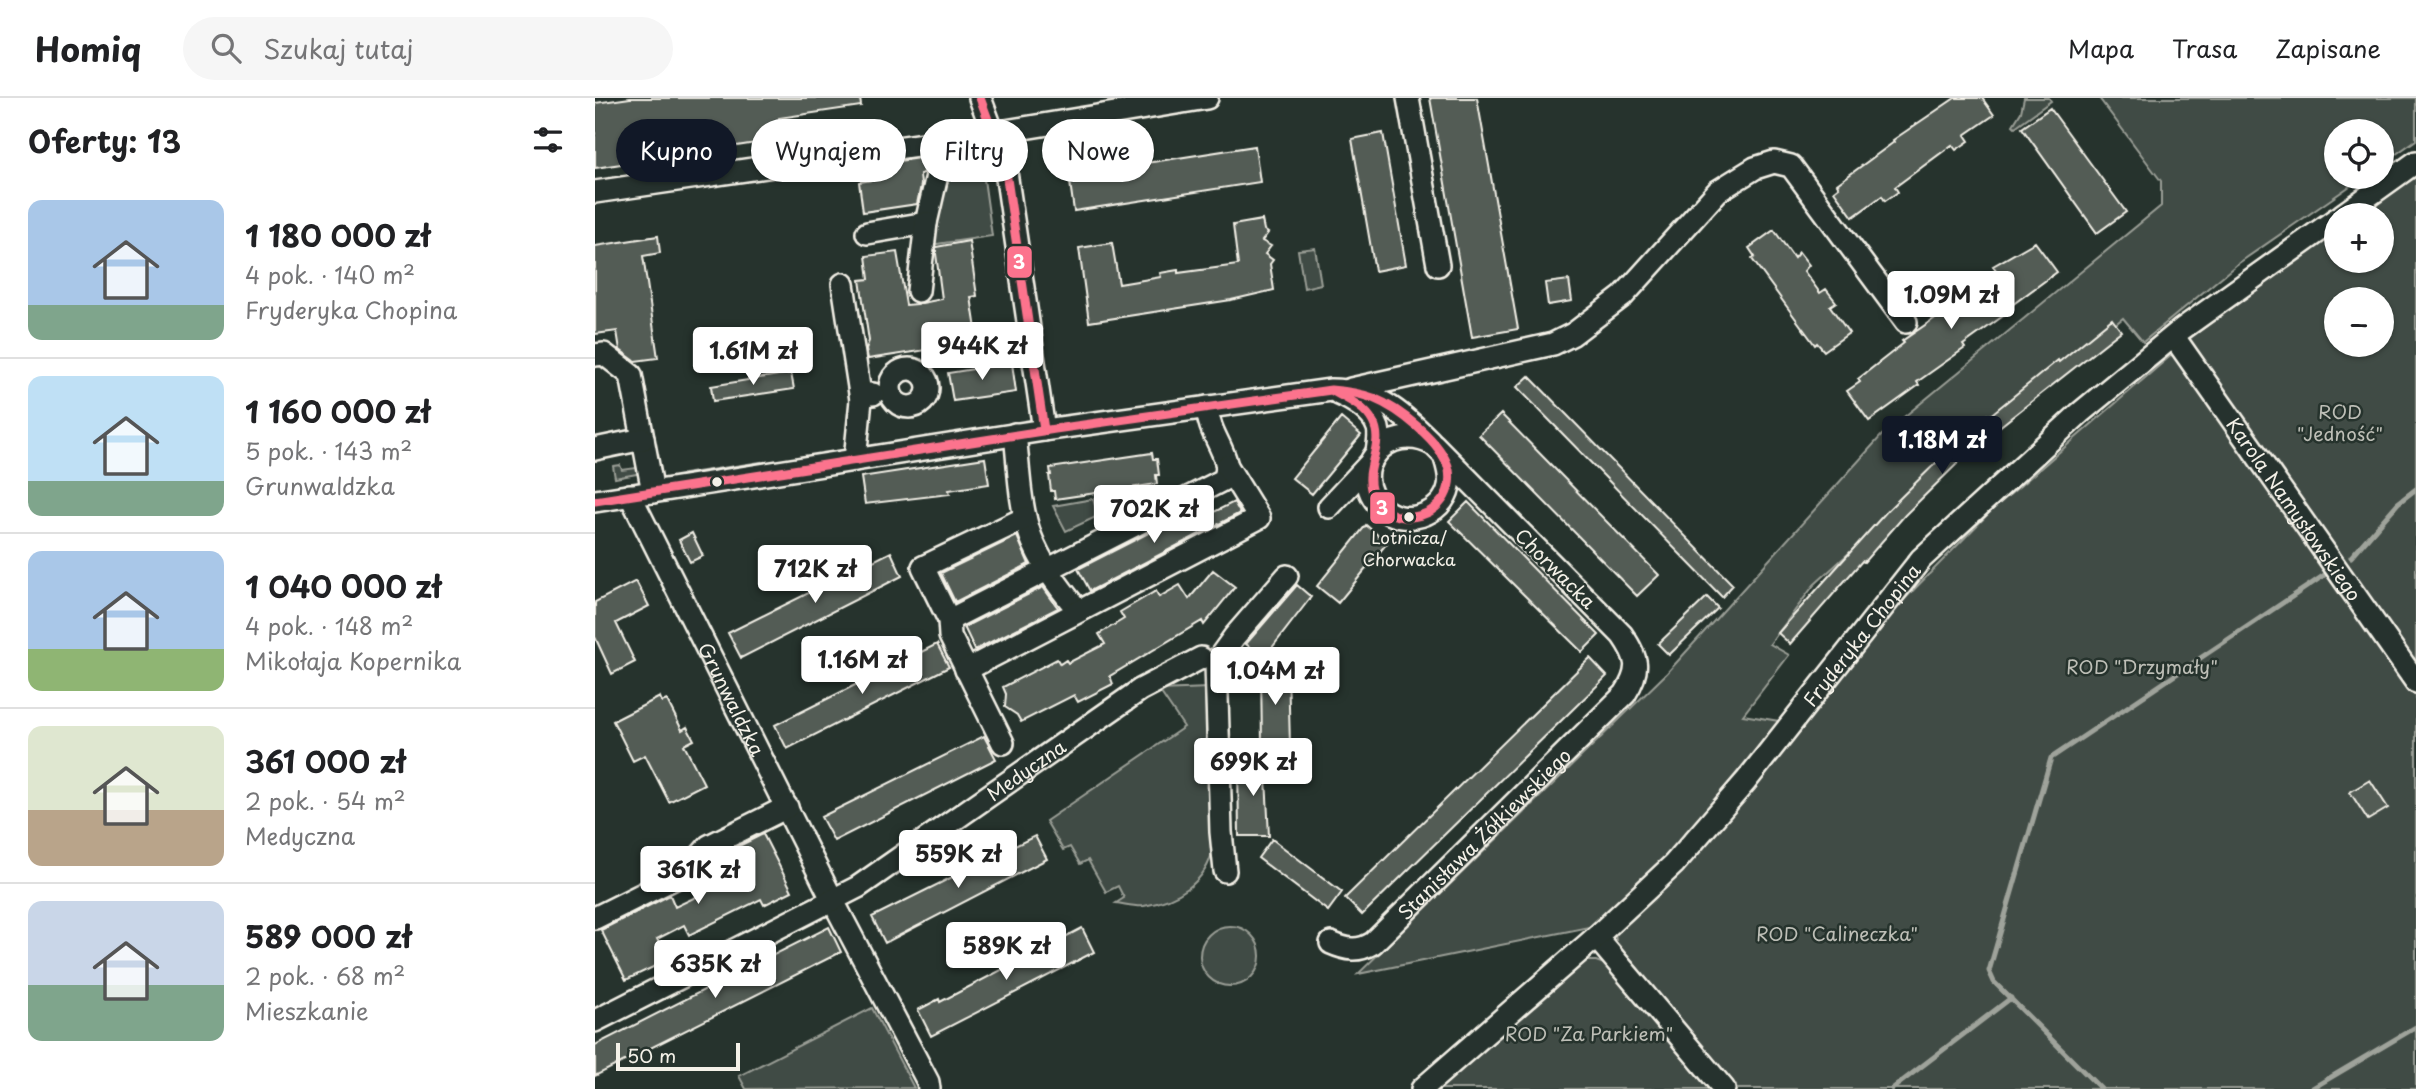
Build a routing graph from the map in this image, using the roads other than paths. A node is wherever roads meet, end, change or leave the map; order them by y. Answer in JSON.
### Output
{"nodes":[{"id":1,"x":980,"y":98,"type":"edge"},
{"id":2,"x":1207,"y":98,"type":"edge"},
{"id":3,"x":1408,"y":98,"type":"edge"},
{"id":4,"x":989,"y":119,"type":"edge"},
{"id":5,"x":1028,"y":127,"type":"edge"},
{"id":6,"x":920,"y":145,"type":"edge"},
{"id":7,"x":2416,"y":162,"type":"edge"},
{"id":8,"x":936,"y":182,"type":"edge"},
{"id":9,"x":1008,"y":182,"type":"edge"},
{"id":10,"x":595,"y":192,"type":"edge"},
{"id":11,"x":2358,"y":203,"type":"edge"},
{"id":12,"x":926,"y":223,"type":"junction"},
{"id":13,"x":2324,"y":228,"type":"edge"},
{"id":14,"x":867,"y":233,"type":"dead end"},
{"id":15,"x":1438,"y":265,"type":"dead end"},
{"id":16,"x":843,"y":284,"type":"dead end"},
{"id":17,"x":918,"y":291,"type":"dead end"},
{"id":18,"x":1906,"y":322,"type":"dead end"},
{"id":19,"x":2174,"y":337,"type":"junction"},
{"id":20,"x":595,"y":355,"type":"edge"},
{"id":21,"x":902,"y":371,"type":"junction"},
{"id":22,"x":860,"y":390,"type":"junction"},
{"id":23,"x":1338,"y":390,"type":"junction"},
{"id":24,"x":893,"y":396,"type":"junction"},
{"id":25,"x":1207,"y":407,"type":"junction"},
{"id":26,"x":1044,"y":430,"type":"junction"},
{"id":27,"x":1015,"y":434,"type":"junction"},
{"id":28,"x":643,"y":439,"type":"junction"},
{"id":29,"x":595,"y":449,"type":"edge"},
{"id":30,"x":1439,"y":450,"type":"junction"},
{"id":31,"x":1374,"y":457,"type":"junction"},
{"id":32,"x":855,"y":460,"type":"junction"},
{"id":33,"x":1227,"y":466,"type":"junction"},
{"id":34,"x":653,"y":492,"type":"junction"},
{"id":35,"x":630,"y":495,"type":"junction"},
{"id":36,"x":595,"y":501,"type":"edge"},
{"id":37,"x":1329,"y":508,"type":"dead end"},
{"id":38,"x":1025,"y":517,"type":"junction"},
{"id":39,"x":1048,"y":570,"type":"junction"},
{"id":40,"x":1287,"y":576,"type":"dead end"},
{"id":41,"x":1078,"y":610,"type":"junction"},
{"id":42,"x":949,"y":620,"type":"junction"},
{"id":43,"x":1201,"y":658,"type":"dead end"},
{"id":44,"x":966,"y":670,"type":"junction"},
{"id":45,"x":2416,"y":682,"type":"edge"},
{"id":46,"x":1625,"y":694,"type":"joint"},
{"id":47,"x":1003,"y":743,"type":"dead end"},
{"id":48,"x":787,"y":807,"type":"junction"},
{"id":49,"x":1225,"y":870,"type":"dead end"},
{"id":50,"x":833,"y":901,"type":"junction"},
{"id":51,"x":595,"y":918,"type":"edge"},
{"id":52,"x":1596,"y":937,"type":"junction"},
{"id":53,"x":1331,"y":943,"type":"dead end"},
{"id":54,"x":595,"y":1021,"type":"edge"},
{"id":55,"x":929,"y":1089,"type":"edge"},
{"id":56,"x":1422,"y":1089,"type":"edge"},
{"id":57,"x":1724,"y":1089,"type":"edge"}],
"edges":[{"from":1,"to":4,"type":"street"},
{"from":2,"to":5,"type":"street"},
{"from":3,"to":15,"type":"street"},
{"from":6,"to":10,"type":"street"},
{"from":7,"to":11,"type":"street"},
{"from":8,"to":12,"type":"street"},
{"from":9,"to":26,"type":"street"},
{"from":12,"to":14,"type":"street"},
{"from":12,"to":17,"type":"street"},
{"from":13,"to":19,"type":"street","name":"Fryderyka Chopina"},
{"from":16,"to":22,"type":"street"},
{"from":18,"to":23,"type":"street"},
{"from":19,"to":45,"type":"street","name":"Karola Namysłowskiego"},
{"from":19,"to":52,"type":"street","name":"Fryderyka Chopina"},
{"from":20,"to":28,"type":"street"},
{"from":21,"to":22,"type":"street"},
{"from":21,"to":24,"type":"street"},
{"from":21,"to":24,"type":"street"},
{"from":22,"to":24,"type":"street"},
{"from":22,"to":32,"type":"street"},
{"from":23,"to":25,"type":"street"},
{"from":23,"to":30,"type":"street","name":"Chorwacka"},
{"from":23,"to":31,"type":"street"},
{"from":25,"to":26,"type":"street"},
{"from":25,"to":33,"type":"street"},
{"from":26,"to":27,"type":"street"},
{"from":27,"to":32,"type":"street"},
{"from":27,"to":38,"type":"street"},
{"from":28,"to":29,"type":"street"},
{"from":28,"to":34,"type":"street"},
{"from":30,"to":31,"type":"street"},
{"from":30,"to":31,"type":"street"},
{"from":30,"to":46,"type":"street","name":"Chorwacka"},
{"from":31,"to":37,"type":"street"},
{"from":32,"to":34,"type":"street"},
{"from":33,"to":39,"type":"street"},
{"from":33,"to":41,"type":"street"},
{"from":34,"to":35,"type":"street"},
{"from":35,"to":36,"type":"street"},
{"from":35,"to":48,"type":"street","name":"Grunwaldzka"},
{"from":38,"to":39,"type":"street"},
{"from":38,"to":42,"type":"street"},
{"from":39,"to":41,"type":"street"},
{"from":39,"to":42,"type":"street"},
{"from":40,"to":49,"type":"street"},
{"from":41,"to":44,"type":"street"},
{"from":42,"to":44,"type":"street"},
{"from":43,"to":50,"type":"street","name":"Medyczna"},
{"from":44,"to":47,"type":"street"},
{"from":46,"to":53,"type":"street","name":"Stanisława Żółkiewskiego"},
{"from":48,"to":50,"type":"street","name":"Grunwaldzka"},
{"from":48,"to":51,"type":"street"},
{"from":50,"to":54,"type":"street","name":"Medyczna"},
{"from":50,"to":55,"type":"street","name":"Grunwaldzka"},
{"from":52,"to":56,"type":"street","name":"Fryderyka Chopina"},
{"from":52,"to":57,"type":"street"}]}
